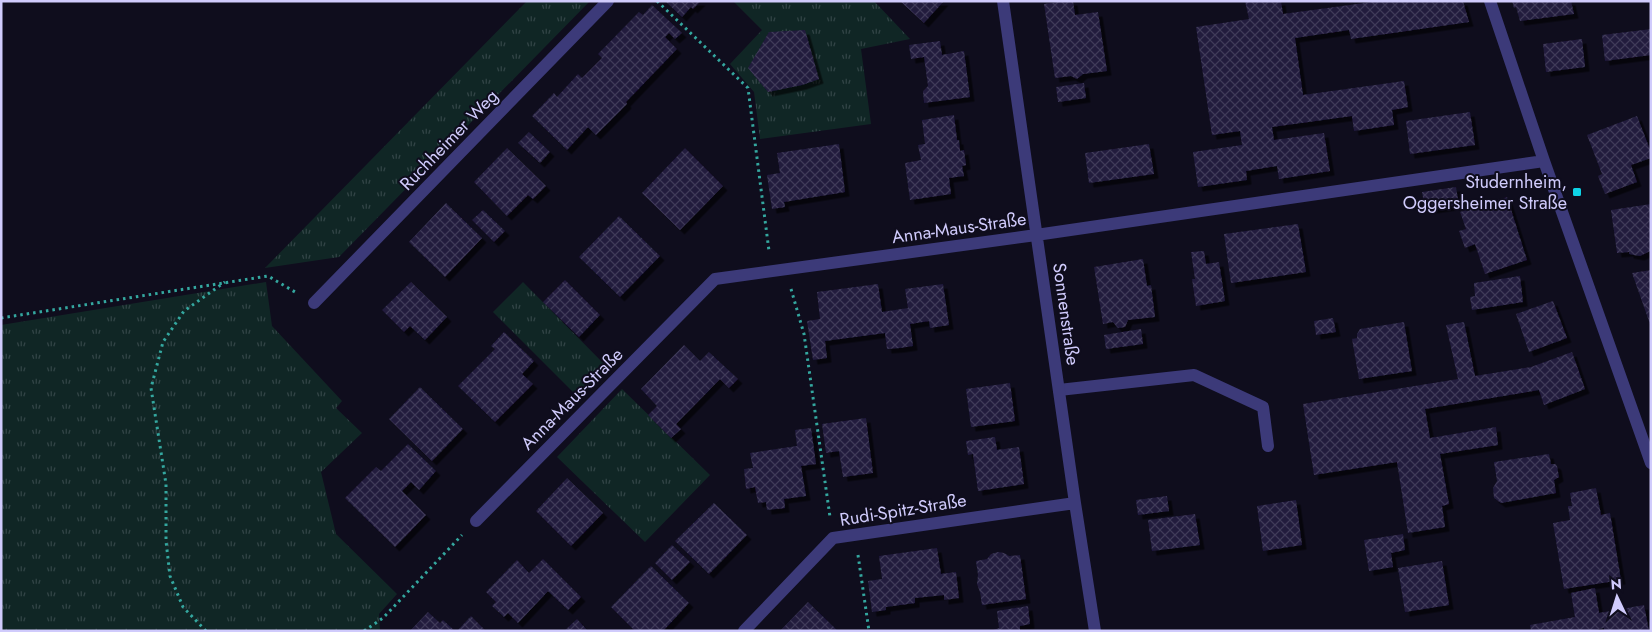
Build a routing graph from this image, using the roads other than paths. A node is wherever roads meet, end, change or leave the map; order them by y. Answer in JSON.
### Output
{"nodes":[{"id":1,"x":608,"y":1,"type":"edge"},
{"id":2,"x":1003,"y":1,"type":"edge"},
{"id":3,"x":1490,"y":1,"type":"edge"},
{"id":4,"x":1544,"y":161,"type":"junction"},
{"id":5,"x":1036,"y":235,"type":"junction"},
{"id":6,"x":314,"y":303,"type":"road end"},
{"id":7,"x":1059,"y":390,"type":"junction"},
{"id":8,"x":1268,"y":446,"type":"dead end"},
{"id":9,"x":1651,"y":463,"type":"edge"},
{"id":10,"x":1075,"y":502,"type":"junction"},
{"id":11,"x":476,"y":521,"type":"road end"},
{"id":12,"x":744,"y":631,"type":"edge"},
{"id":13,"x":1095,"y":631,"type":"edge"}],
"edges":[{"from":1,"to":6,"type":"street","name":"Ruchheimer Weg"},
{"from":2,"to":5,"type":"street","name":"Sonnenstraße"},
{"from":3,"to":4,"type":"street"},
{"from":4,"to":5,"type":"street","name":"Anna-Maus-Straße"},
{"from":4,"to":9,"type":"street"},
{"from":5,"to":7,"type":"street","name":"Sonnenstraße"},
{"from":5,"to":11,"type":"street","name":"Anna-Maus-Straße"},
{"from":7,"to":8,"type":"street"},
{"from":7,"to":10,"type":"street","name":"Sonnenstraße"},
{"from":10,"to":12,"type":"street","name":"Rudi-Spitz-Straße"},
{"from":10,"to":13,"type":"street","name":"Sonnenstraße"}]}
